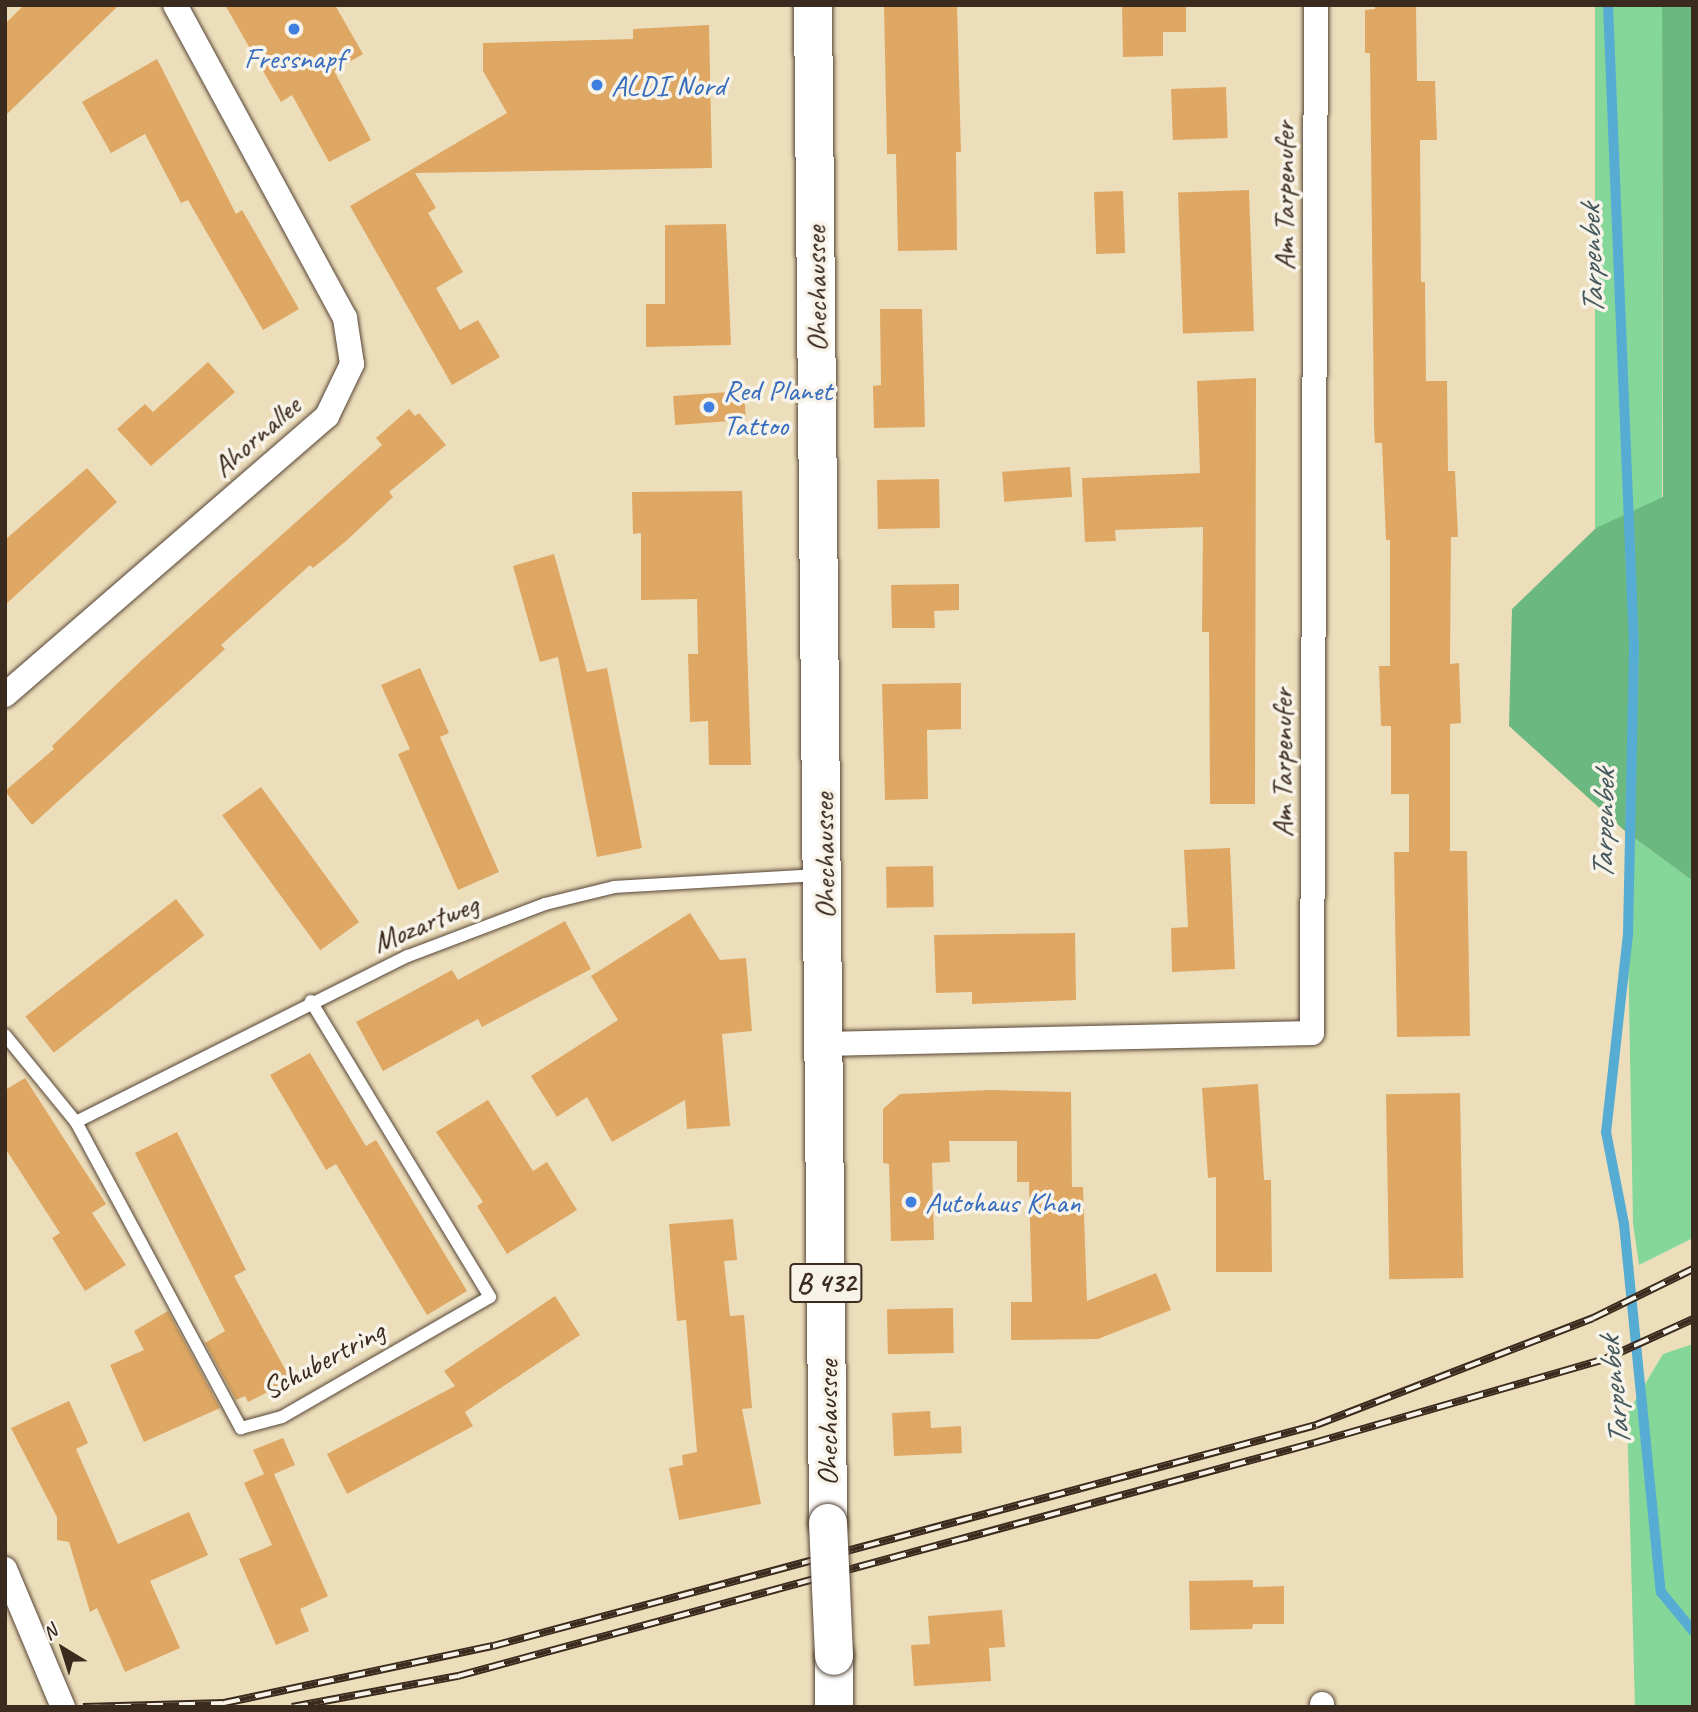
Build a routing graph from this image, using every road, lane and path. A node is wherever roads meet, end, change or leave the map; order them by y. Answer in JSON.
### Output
{"nodes":[{"id":1,"x":175,"y":5,"type":"edge"},
{"id":2,"x":813,"y":5,"type":"edge"},
{"id":3,"x":1316,"y":5,"type":"edge"},
{"id":4,"x":5,"y":695,"type":"edge"},
{"id":5,"x":825,"y":874,"type":"junction"},
{"id":6,"x":311,"y":1001,"type":"junction"},
{"id":7,"x":5,"y":1035,"type":"edge"},
{"id":8,"x":824,"y":1044,"type":"junction"},
{"id":9,"x":76,"y":1122,"type":"junction"},
{"id":10,"x":5,"y":1569,"type":"edge"},
{"id":11,"x":63,"y":1707,"type":"edge"},
{"id":12,"x":834,"y":1707,"type":"edge"}],
"edges":[{"from":1,"to":4,"type":"street","name":"Ahornallee"},
{"from":2,"to":5,"type":"main road","name":"Ohechaussee","number":"B 432"},
{"from":3,"to":8,"type":"street","name":"Am Tarpenufer"},
{"from":5,"to":6,"type":"lane","name":"Mozartweg"},
{"from":5,"to":8,"type":"main road","name":"Ohechaussee","number":"B 432"},
{"from":6,"to":9,"type":"lane","name":"Mozartweg"},
{"from":6,"to":9,"type":"lane","name":"Schubertring"},
{"from":7,"to":9,"type":"lane","name":"Schubertring"},
{"from":8,"to":12,"type":"main road","name":"Ohechaussee","number":"B 432","bridge":true},
{"from":10,"to":11,"type":"street"}]}
